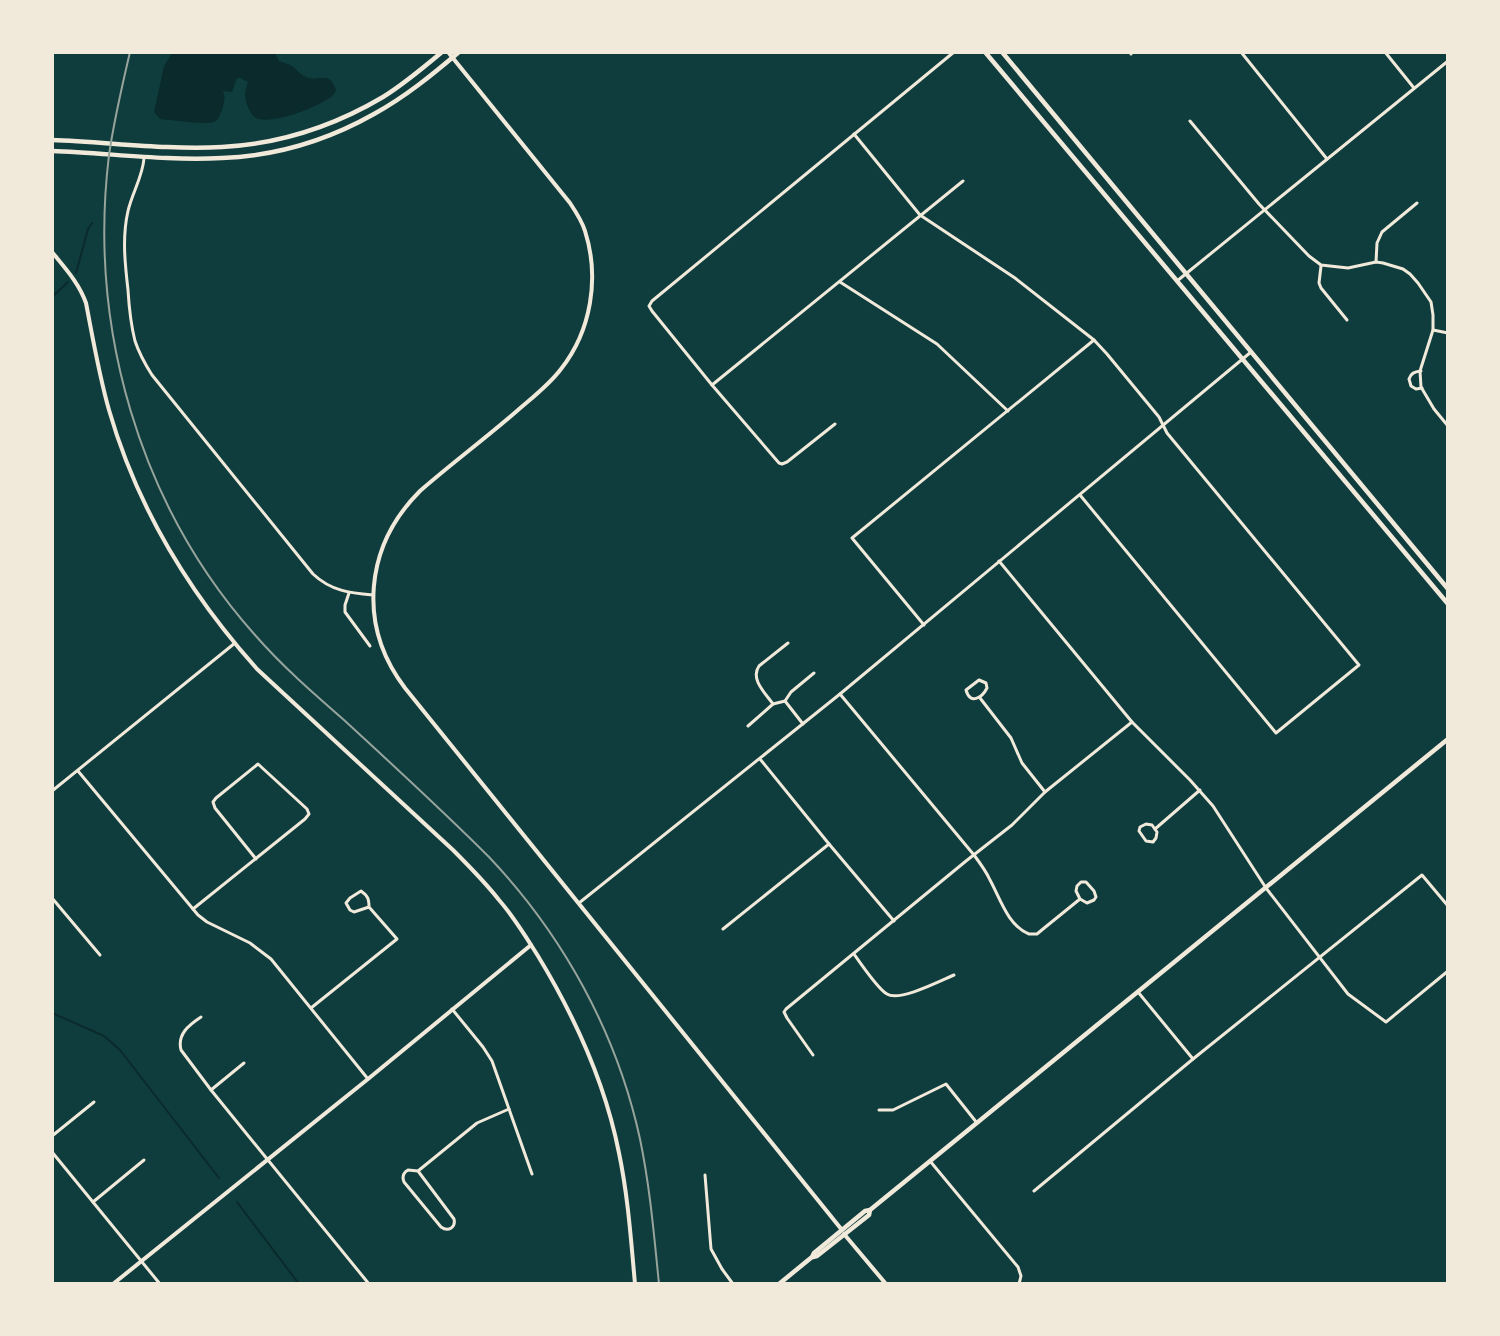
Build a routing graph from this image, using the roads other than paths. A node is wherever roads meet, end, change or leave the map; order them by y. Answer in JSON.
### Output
{"nodes":[{"id":1,"x":442,"y":52,"type":"edge"},
{"id":2,"x":448,"y":52,"type":"edge"},
{"id":3,"x":459,"y":52,"type":"edge"},
{"id":4,"x":954,"y":52,"type":"edge"},
{"id":5,"x":986,"y":52,"type":"edge"},
{"id":6,"x":1002,"y":52,"type":"edge"},
{"id":7,"x":1241,"y":52,"type":"edge"},
{"id":8,"x":1385,"y":52,"type":"edge"},
{"id":9,"x":452,"y":58,"type":"junction"},
{"id":10,"x":1448,"y":61,"type":"edge"},
{"id":11,"x":1414,"y":88,"type":"junction"},
{"id":12,"x":1190,"y":121,"type":"dead end"},
{"id":13,"x":854,"y":134,"type":"junction"},
{"id":14,"x":52,"y":140,"type":"edge"},
{"id":15,"x":52,"y":151,"type":"edge"},
{"id":16,"x":145,"y":156,"type":"junction"},
{"id":17,"x":1327,"y":159,"type":"junction"},
{"id":18,"x":963,"y":181,"type":"dead end"},
{"id":19,"x":1417,"y":203,"type":"dead end"},
{"id":20,"x":1265,"y":210,"type":"junction"},
{"id":21,"x":920,"y":216,"type":"junction"},
{"id":22,"x":52,"y":252,"type":"edge"},
{"id":23,"x":1376,"y":262,"type":"junction"},
{"id":24,"x":1321,"y":265,"type":"junction"},
{"id":25,"x":1186,"y":274,"type":"junction"},
{"id":26,"x":1177,"y":281,"type":"junction"},
{"id":27,"x":840,"y":282,"type":"junction"},
{"id":28,"x":1347,"y":321,"type":"dead end"},
{"id":29,"x":1432,"y":330,"type":"junction"},
{"id":30,"x":1448,"y":333,"type":"edge"},
{"id":31,"x":1094,"y":340,"type":"junction"},
{"id":32,"x":1251,"y":352,"type":"junction"},
{"id":33,"x":1242,"y":359,"type":"junction"},
{"id":34,"x":1420,"y":371,"type":"junction"},
{"id":35,"x":712,"y":385,"type":"junction"},
{"id":36,"x":1422,"y":388,"type":"junction"},
{"id":37,"x":1008,"y":411,"type":"junction"},
{"id":38,"x":835,"y":424,"type":"dead end"},
{"id":39,"x":1163,"y":426,"type":"junction"},
{"id":40,"x":1448,"y":426,"type":"edge"},
{"id":41,"x":1080,"y":495,"type":"junction"},
{"id":42,"x":999,"y":561,"type":"junction"},
{"id":43,"x":1448,"y":589,"type":"edge"},
{"id":44,"x":349,"y":593,"type":"junction"},
{"id":45,"x":373,"y":595,"type":"junction"},
{"id":46,"x":1448,"y":604,"type":"edge"},
{"id":47,"x":924,"y":625,"type":"junction"},
{"id":48,"x":788,"y":643,"type":"dead end"},
{"id":49,"x":235,"y":644,"type":"junction"},
{"id":50,"x":370,"y":646,"type":"dead end"},
{"id":51,"x":814,"y":673,"type":"dead end"},
{"id":52,"x":840,"y":694,"type":"junction"},
{"id":53,"x":980,"y":698,"type":"junction"},
{"id":54,"x":785,"y":700,"type":"junction"},
{"id":55,"x":772,"y":704,"type":"junction"},
{"id":56,"x":1132,"y":722,"type":"junction"},
{"id":57,"x":803,"y":724,"type":"junction"},
{"id":58,"x":748,"y":726,"type":"dead end"},
{"id":59,"x":1448,"y":739,"type":"edge"},
{"id":60,"x":760,"y":759,"type":"junction"},
{"id":61,"x":78,"y":771,"type":"junction"},
{"id":62,"x":1200,"y":790,"type":"junction"},
{"id":63,"x":52,"y":791,"type":"edge"},
{"id":64,"x":1046,"y":792,"type":"junction"},
{"id":65,"x":1155,"y":828,"type":"junction"},
{"id":66,"x":829,"y":844,"type":"junction"},
{"id":67,"x":974,"y":855,"type":"junction"},
{"id":68,"x":256,"y":859,"type":"junction"},
{"id":69,"x":1266,"y":888,"type":"junction"},
{"id":70,"x":52,"y":898,"type":"edge"},
{"id":71,"x":1080,"y":899,"type":"junction"},
{"id":72,"x":579,"y":903,"type":"junction"},
{"id":73,"x":1448,"y":906,"type":"edge"},
{"id":74,"x":369,"y":908,"type":"junction"},
{"id":75,"x":193,"y":909,"type":"junction"},
{"id":76,"x":894,"y":921,"type":"junction"},
{"id":77,"x":723,"y":929,"type":"dead end"},
{"id":78,"x":531,"y":945,"type":"junction"},
{"id":79,"x":854,"y":954,"type":"junction"},
{"id":80,"x":100,"y":955,"type":"dead end"},
{"id":81,"x":1320,"y":958,"type":"junction"},
{"id":82,"x":1448,"y":971,"type":"edge"},
{"id":83,"x":954,"y":975,"type":"dead end"},
{"id":84,"x":1138,"y":992,"type":"junction"},
{"id":85,"x":311,"y":1008,"type":"junction"},
{"id":86,"x":452,"y":1009,"type":"junction"},
{"id":87,"x":201,"y":1017,"type":"dead end"},
{"id":88,"x":813,"y":1055,"type":"dead end"},
{"id":89,"x":1193,"y":1059,"type":"junction"},
{"id":90,"x":244,"y":1063,"type":"dead end"},
{"id":91,"x":368,"y":1079,"type":"junction"},
{"id":92,"x":211,"y":1090,"type":"junction"},
{"id":93,"x":94,"y":1102,"type":"dead end"},
{"id":94,"x":509,"y":1109,"type":"junction"},
{"id":95,"x":879,"y":1110,"type":"dead end"},
{"id":96,"x":977,"y":1124,"type":"junction"},
{"id":97,"x":52,"y":1136,"type":"edge"},
{"id":98,"x":52,"y":1152,"type":"edge"},
{"id":99,"x":267,"y":1159,"type":"junction"},
{"id":100,"x":144,"y":1160,"type":"dead end"},
{"id":101,"x":930,"y":1161,"type":"junction"},
{"id":102,"x":418,"y":1171,"type":"junction"},
{"id":103,"x":532,"y":1174,"type":"dead end"},
{"id":104,"x":705,"y":1174,"type":"dead end"},
{"id":105,"x":1034,"y":1191,"type":"dead end"},
{"id":106,"x":93,"y":1202,"type":"junction"},
{"id":107,"x":843,"y":1232,"type":"junction"},
{"id":108,"x":142,"y":1260,"type":"junction"},
{"id":109,"x":1020,"y":1281,"type":"edge"},
{"id":110,"x":113,"y":1284,"type":"edge"},
{"id":111,"x":160,"y":1284,"type":"edge"},
{"id":112,"x":369,"y":1284,"type":"edge"},
{"id":113,"x":635,"y":1284,"type":"edge"},
{"id":114,"x":734,"y":1284,"type":"edge"},
{"id":115,"x":779,"y":1284,"type":"edge"},
{"id":116,"x":886,"y":1284,"type":"edge"}],
"edges":[{"from":1,"to":14,"type":"main road"},
{"from":2,"to":9,"type":"street"},
{"from":3,"to":9,"type":"main road"},
{"from":4,"to":13,"type":"street"},
{"from":5,"to":26,"type":"main road"},
{"from":6,"to":25,"type":"main road"},
{"from":7,"to":17,"type":"street"},
{"from":8,"to":11,"type":"street"},
{"from":9,"to":16,"type":"main road"},
{"from":9,"to":45,"type":"street"},
{"from":10,"to":11,"type":"street"},
{"from":11,"to":17,"type":"street"},
{"from":12,"to":20,"type":"street"},
{"from":13,"to":21,"type":"street"},
{"from":13,"to":35,"type":"street"},
{"from":15,"to":16,"type":"main road"},
{"from":16,"to":44,"type":"street"},
{"from":17,"to":20,"type":"street"},
{"from":18,"to":21,"type":"street"},
{"from":19,"to":23,"type":"street"},
{"from":20,"to":24,"type":"street"},
{"from":20,"to":25,"type":"street"},
{"from":21,"to":27,"type":"street"},
{"from":21,"to":31,"type":"street"},
{"from":22,"to":49,"type":"street"},
{"from":23,"to":24,"type":"street"},
{"from":23,"to":29,"type":"street"},
{"from":24,"to":28,"type":"street"},
{"from":25,"to":26,"type":"street"},
{"from":25,"to":32,"type":"main road"},
{"from":26,"to":33,"type":"main road"},
{"from":27,"to":35,"type":"street"},
{"from":27,"to":37,"type":"street"},
{"from":29,"to":30,"type":"street"},
{"from":29,"to":34,"type":"street"},
{"from":31,"to":37,"type":"street"},
{"from":31,"to":39,"type":"street"},
{"from":32,"to":33,"type":"street"},
{"from":32,"to":43,"type":"main road"},
{"from":33,"to":39,"type":"street"},
{"from":33,"to":46,"type":"main road"},
{"from":34,"to":36,"type":"street"},
{"from":34,"to":36,"type":"street"},
{"from":35,"to":38,"type":"street"},
{"from":36,"to":40,"type":"street"},
{"from":37,"to":47,"type":"street"},
{"from":39,"to":41,"type":"street"},
{"from":39,"to":41,"type":"street"},
{"from":41,"to":42,"type":"street"},
{"from":42,"to":47,"type":"street"},
{"from":42,"to":56,"type":"street"},
{"from":44,"to":45,"type":"street"},
{"from":44,"to":50,"type":"street"},
{"from":45,"to":72,"type":"street"},
{"from":47,"to":52,"type":"street"},
{"from":48,"to":55,"type":"street"},
{"from":49,"to":61,"type":"street"},
{"from":49,"to":78,"type":"street"},
{"from":51,"to":54,"type":"street"},
{"from":52,"to":57,"type":"street"},
{"from":52,"to":67,"type":"street"},
{"from":53,"to":53,"type":"street"},
{"from":53,"to":64,"type":"street"},
{"from":54,"to":55,"type":"street"},
{"from":54,"to":57,"type":"street"},
{"from":55,"to":58,"type":"street"},
{"from":56,"to":62,"type":"street"},
{"from":56,"to":64,"type":"street"},
{"from":57,"to":60,"type":"street"},
{"from":59,"to":69,"type":"main road"},
{"from":60,"to":66,"type":"street"},
{"from":60,"to":72,"type":"street"},
{"from":61,"to":63,"type":"street"},
{"from":61,"to":75,"type":"street"},
{"from":62,"to":65,"type":"street"},
{"from":62,"to":69,"type":"street"},
{"from":64,"to":67,"type":"street"},
{"from":65,"to":65,"type":"street"},
{"from":66,"to":76,"type":"street"},
{"from":66,"to":77,"type":"street"},
{"from":67,"to":71,"type":"street"},
{"from":67,"to":76,"type":"street"},
{"from":68,"to":68,"type":"street"},
{"from":68,"to":75,"type":"street"},
{"from":69,"to":81,"type":"street"},
{"from":69,"to":84,"type":"main road"},
{"from":70,"to":80,"type":"street"},
{"from":71,"to":71,"type":"street"},
{"from":72,"to":107,"type":"street"},
{"from":73,"to":81,"type":"street"},
{"from":74,"to":74,"type":"street"},
{"from":74,"to":85,"type":"street"},
{"from":75,"to":85,"type":"street"},
{"from":76,"to":79,"type":"street"},
{"from":78,"to":86,"type":"street"},
{"from":78,"to":113,"type":"street"},
{"from":79,"to":83,"type":"street"},
{"from":79,"to":88,"type":"street"},
{"from":81,"to":82,"type":"street"},
{"from":81,"to":89,"type":"street"},
{"from":84,"to":89,"type":"street"},
{"from":84,"to":96,"type":"main road"},
{"from":85,"to":91,"type":"street"},
{"from":86,"to":91,"type":"street"},
{"from":86,"to":94,"type":"street"},
{"from":87,"to":92,"type":"street"},
{"from":89,"to":105,"type":"street"},
{"from":90,"to":92,"type":"street"},
{"from":91,"to":99,"type":"street"},
{"from":92,"to":99,"type":"street"},
{"from":93,"to":97,"type":"street"},
{"from":94,"to":102,"type":"street"},
{"from":94,"to":103,"type":"street"},
{"from":95,"to":96,"type":"street"},
{"from":96,"to":101,"type":"main road"},
{"from":98,"to":106,"type":"street"},
{"from":99,"to":108,"type":"street"},
{"from":99,"to":112,"type":"street"},
{"from":100,"to":106,"type":"street"},
{"from":101,"to":107,"type":"main road"},
{"from":101,"to":109,"type":"street"},
{"from":102,"to":102,"type":"street"},
{"from":104,"to":114,"type":"street"},
{"from":106,"to":108,"type":"street"},
{"from":107,"to":115,"type":"main road"},
{"from":107,"to":116,"type":"street"},
{"from":108,"to":110,"type":"street"},
{"from":108,"to":111,"type":"street"}]}
